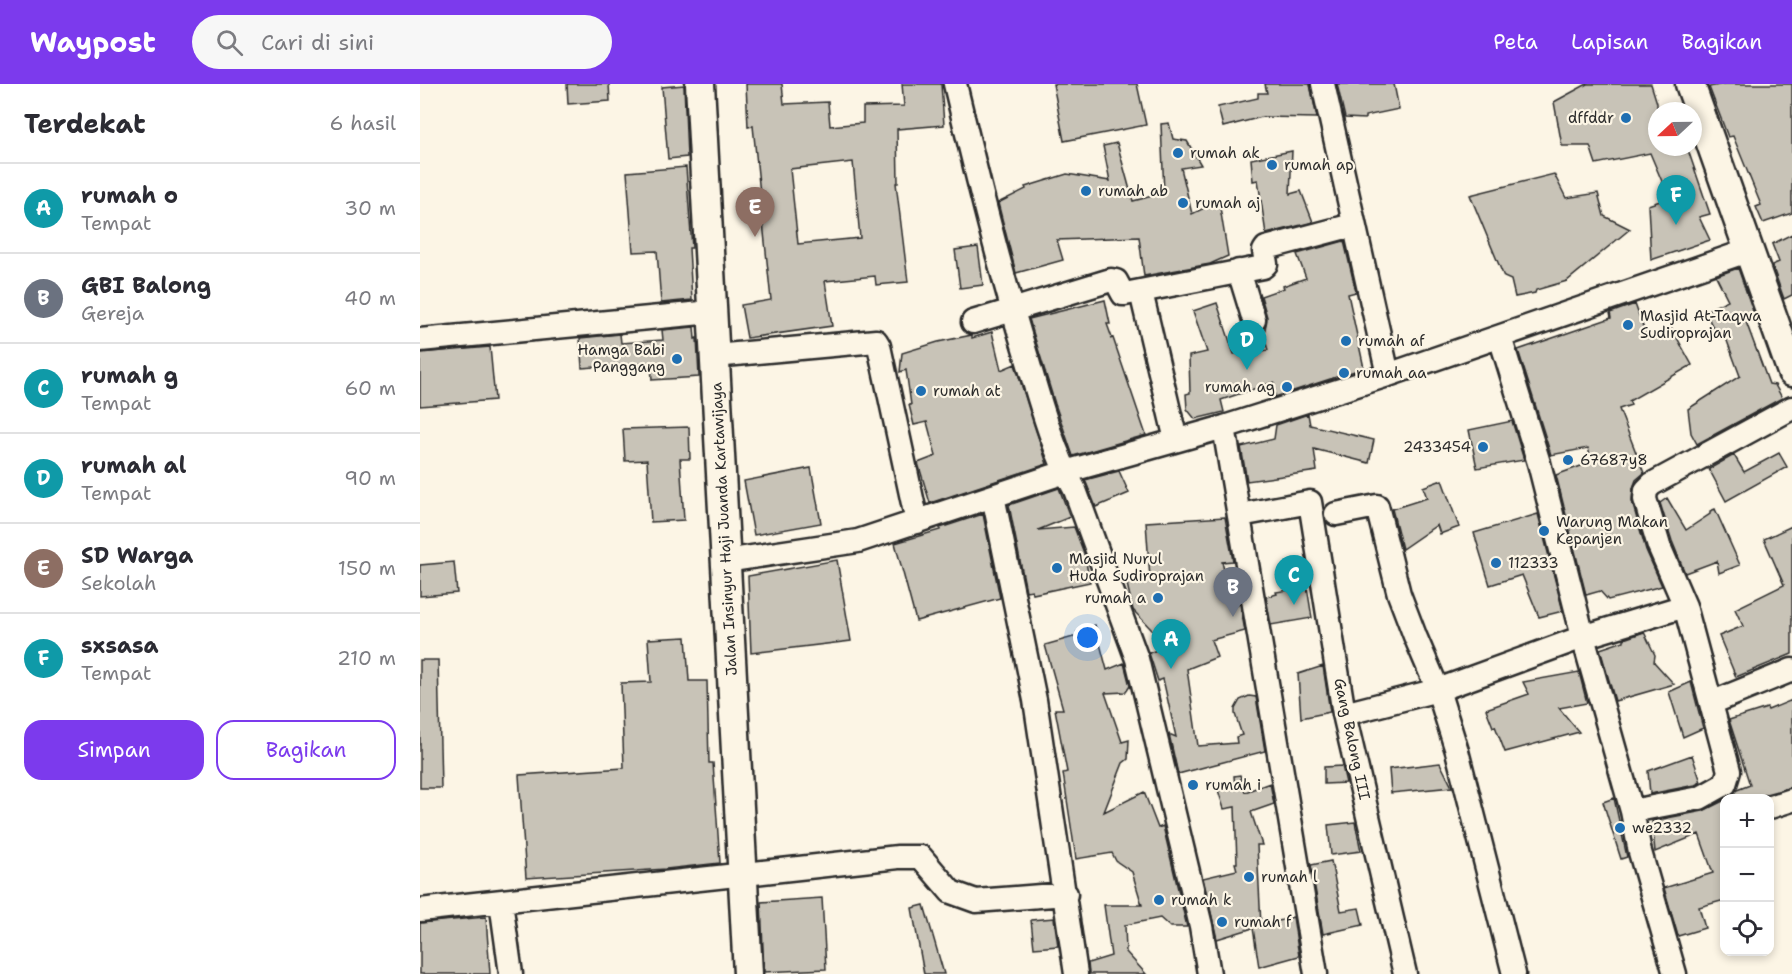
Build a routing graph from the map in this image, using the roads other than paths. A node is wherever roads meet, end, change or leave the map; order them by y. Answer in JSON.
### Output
{"nodes":[{"id":1,"x":700,"y":84,"type":"edge"},
{"id":2,"x":955,"y":84,"type":"edge"},
{"id":3,"x":1323,"y":84,"type":"edge"},
{"id":4,"x":1690,"y":84,"type":"edge"},
{"id":5,"x":1353,"y":225,"type":"junction"},
{"id":6,"x":1748,"y":251,"type":"junction"},
{"id":7,"x":1239,"y":271,"type":"junction"},
{"id":8,"x":1141,"y":292,"type":"junction"},
{"id":9,"x":1012,"y":310,"type":"junction"},
{"id":10,"x":712,"y":312,"type":"junction"},
{"id":11,"x":1254,"y":320,"type":"dead end"},
{"id":12,"x":973,"y":322,"type":"dead end"},
{"id":13,"x":1500,"y":337,"type":"junction"},
{"id":14,"x":420,"y":340,"type":"edge"},
{"id":15,"x":715,"y":356,"type":"junction"},
{"id":16,"x":1792,"y":372,"type":"edge"},
{"id":17,"x":1388,"y":375,"type":"junction"},
{"id":18,"x":1792,"y":408,"type":"edge"},
{"id":19,"x":1224,"y":427,"type":"junction"},
{"id":20,"x":1176,"y":440,"type":"junction"},
{"id":21,"x":1065,"y":472,"type":"junction"},
{"id":22,"x":993,"y":496,"type":"junction"},
{"id":23,"x":1240,"y":514,"type":"junction"},
{"id":24,"x":1336,"y":514,"type":"dead end"},
{"id":25,"x":917,"y":522,"type":"junction"},
{"id":26,"x":725,"y":561,"type":"junction"},
{"id":27,"x":1685,"y":606,"type":"junction"},
{"id":28,"x":1583,"y":638,"type":"junction"},
{"id":29,"x":1792,"y":670,"type":"edge"},
{"id":30,"x":1438,"y":690,"type":"junction"},
{"id":31,"x":1711,"y":703,"type":"junction"},
{"id":32,"x":1344,"y":714,"type":"junction"},
{"id":33,"x":1792,"y":800,"type":"edge"},
{"id":34,"x":1774,"y":806,"type":"edge"},
{"id":35,"x":1632,"y":811,"type":"junction"},
{"id":36,"x":743,"y":876,"type":"junction"},
{"id":37,"x":1065,"y":894,"type":"junction"},
{"id":38,"x":501,"y":902,"type":"junction"},
{"id":39,"x":420,"y":910,"type":"edge"},
{"id":40,"x":511,"y":974,"type":"edge"},
{"id":41,"x":748,"y":974,"type":"edge"},
{"id":42,"x":1076,"y":974,"type":"edge"},
{"id":43,"x":1209,"y":974,"type":"edge"},
{"id":44,"x":1316,"y":974,"type":"edge"},
{"id":45,"x":1405,"y":974,"type":"edge"},
{"id":46,"x":1514,"y":974,"type":"edge"},
{"id":47,"x":1675,"y":974,"type":"edge"}],
"edges":[{"from":1,"to":10,"type":"main road","name":"Jalan Insinyur Haji Juanda Kartawijaya"},
{"from":2,"to":9,"type":"street"},
{"from":3,"to":5,"type":"street"},
{"from":4,"to":6,"type":"main road"},
{"from":5,"to":7,"type":"street"},
{"from":5,"to":17,"type":"street"},
{"from":6,"to":13,"type":"street"},
{"from":6,"to":16,"type":"main road"},
{"from":7,"to":8,"type":"street"},
{"from":7,"to":11,"type":"street"},
{"from":8,"to":9,"type":"street"},
{"from":8,"to":20,"type":"street"},
{"from":9,"to":12,"type":"street"},
{"from":9,"to":21,"type":"street"},
{"from":10,"to":14,"type":"street"},
{"from":10,"to":15,"type":"main road","name":"Jalan Insinyur Haji Juanda Kartawijaya"},
{"from":13,"to":17,"type":"street"},
{"from":13,"to":28,"type":"street"},
{"from":15,"to":25,"type":"street"},
{"from":15,"to":26,"type":"main road","name":"Jalan Insinyur Haji Juanda Kartawijaya"},
{"from":17,"to":19,"type":"street"},
{"from":18,"to":27,"type":"street"},
{"from":19,"to":20,"type":"street"},
{"from":19,"to":23,"type":"street"},
{"from":20,"to":21,"type":"street"},
{"from":21,"to":22,"type":"street"},
{"from":21,"to":43,"type":"street"},
{"from":22,"to":25,"type":"street"},
{"from":22,"to":37,"type":"street"},
{"from":23,"to":32,"type":"street","name":"Gang Balong III"},
{"from":23,"to":44,"type":"street"},
{"from":24,"to":30,"type":"street"},
{"from":25,"to":26,"type":"street"},
{"from":26,"to":36,"type":"main road","name":"Jalan Insinyur Haji Juanda Kartawijaya"},
{"from":27,"to":28,"type":"street"},
{"from":27,"to":31,"type":"street"},
{"from":28,"to":30,"type":"street"},
{"from":28,"to":35,"type":"street"},
{"from":29,"to":31,"type":"street"},
{"from":30,"to":32,"type":"street"},
{"from":30,"to":46,"type":"street"},
{"from":31,"to":35,"type":"street"},
{"from":32,"to":45,"type":"street","name":"Gang Balong III"},
{"from":33,"to":34,"type":"street"},
{"from":35,"to":47,"type":"street"},
{"from":36,"to":37,"type":"street"},
{"from":36,"to":38,"type":"street"},
{"from":36,"to":41,"type":"main road","name":"Jalan Insinyur Haji Juanda Kartawijaya"},
{"from":37,"to":42,"type":"street"},
{"from":38,"to":39,"type":"street"},
{"from":38,"to":40,"type":"street"}]}
